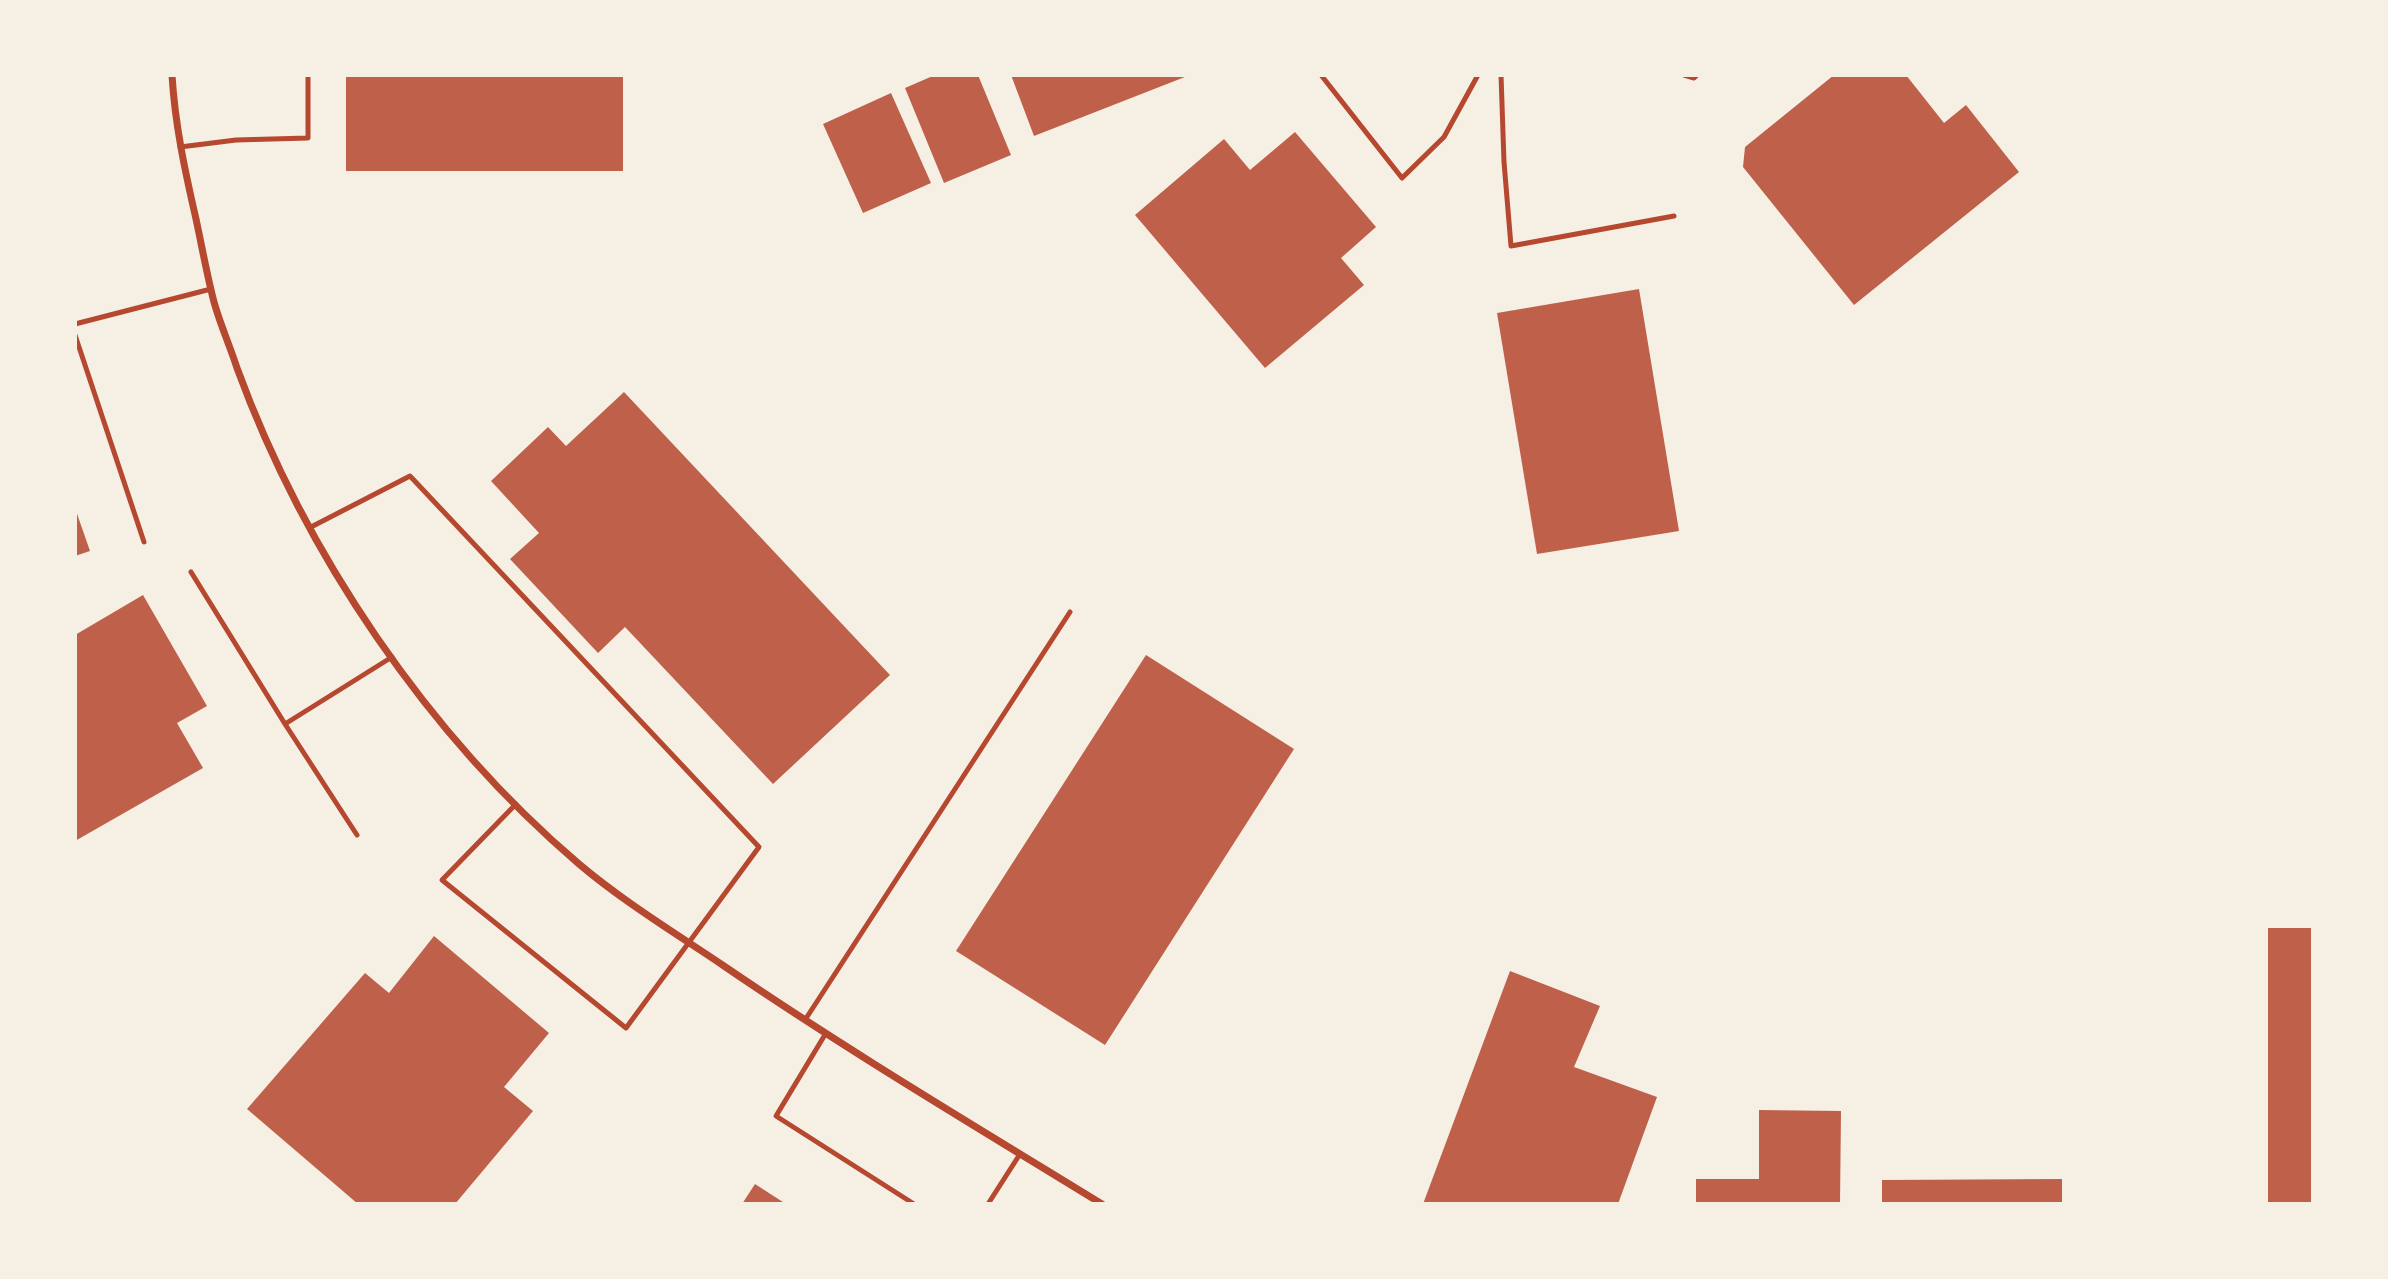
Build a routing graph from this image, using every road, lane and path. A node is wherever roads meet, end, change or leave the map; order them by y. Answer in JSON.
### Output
{"nodes":[{"id":1,"x":172,"y":75,"type":"edge"},
{"id":2,"x":308,"y":75,"type":"edge"},
{"id":3,"x":1321,"y":75,"type":"edge"},
{"id":4,"x":1478,"y":75,"type":"edge"},
{"id":5,"x":1501,"y":75,"type":"edge"},
{"id":6,"x":1684,"y":75,"type":"edge"},
{"id":7,"x":1697,"y":75,"type":"edge"},
{"id":8,"x":180,"y":147,"type":"junction"},
{"id":9,"x":1674,"y":216,"type":"dead end"},
{"id":10,"x":211,"y":289,"type":"junction"},
{"id":11,"x":75,"y":324,"type":"edge"},
{"id":12,"x":75,"y":335,"type":"edge"},
{"id":13,"x":311,"y":527,"type":"junction"},
{"id":14,"x":144,"y":542,"type":"dead end"},
{"id":15,"x":191,"y":572,"type":"dead end"},
{"id":16,"x":1070,"y":612,"type":"dead end"},
{"id":17,"x":392,"y":657,"type":"junction"},
{"id":18,"x":285,"y":724,"type":"junction"},
{"id":19,"x":516,"y":804,"type":"junction"},
{"id":20,"x":357,"y":835,"type":"dead end"},
{"id":21,"x":688,"y":942,"type":"junction"},
{"id":22,"x":805,"y":1020,"type":"junction"},
{"id":23,"x":826,"y":1033,"type":"junction"},
{"id":24,"x":1020,"y":1154,"type":"junction"},
{"id":25,"x":914,"y":1204,"type":"edge"},
{"id":26,"x":988,"y":1204,"type":"edge"},
{"id":27,"x":1102,"y":1204,"type":"edge"}],
"edges":[{"from":1,"to":8,"type":"street"},
{"from":2,"to":8,"type":"lane"},
{"from":3,"to":4,"type":"lane"},
{"from":5,"to":9,"type":"lane"},
{"from":6,"to":7,"type":"lane"},
{"from":8,"to":10,"type":"street"},
{"from":10,"to":11,"type":"lane"},
{"from":10,"to":13,"type":"street"},
{"from":12,"to":14,"type":"lane"},
{"from":13,"to":17,"type":"street"},
{"from":13,"to":21,"type":"lane"},
{"from":15,"to":18,"type":"lane"},
{"from":16,"to":22,"type":"lane"},
{"from":17,"to":18,"type":"lane"},
{"from":17,"to":19,"type":"street"},
{"from":18,"to":20,"type":"lane"},
{"from":19,"to":21,"type":"street"},
{"from":19,"to":21,"type":"lane"},
{"from":21,"to":22,"type":"street"},
{"from":22,"to":23,"type":"street"},
{"from":23,"to":24,"type":"street"},
{"from":23,"to":25,"type":"lane"},
{"from":24,"to":26,"type":"lane"},
{"from":24,"to":27,"type":"street"}]}
